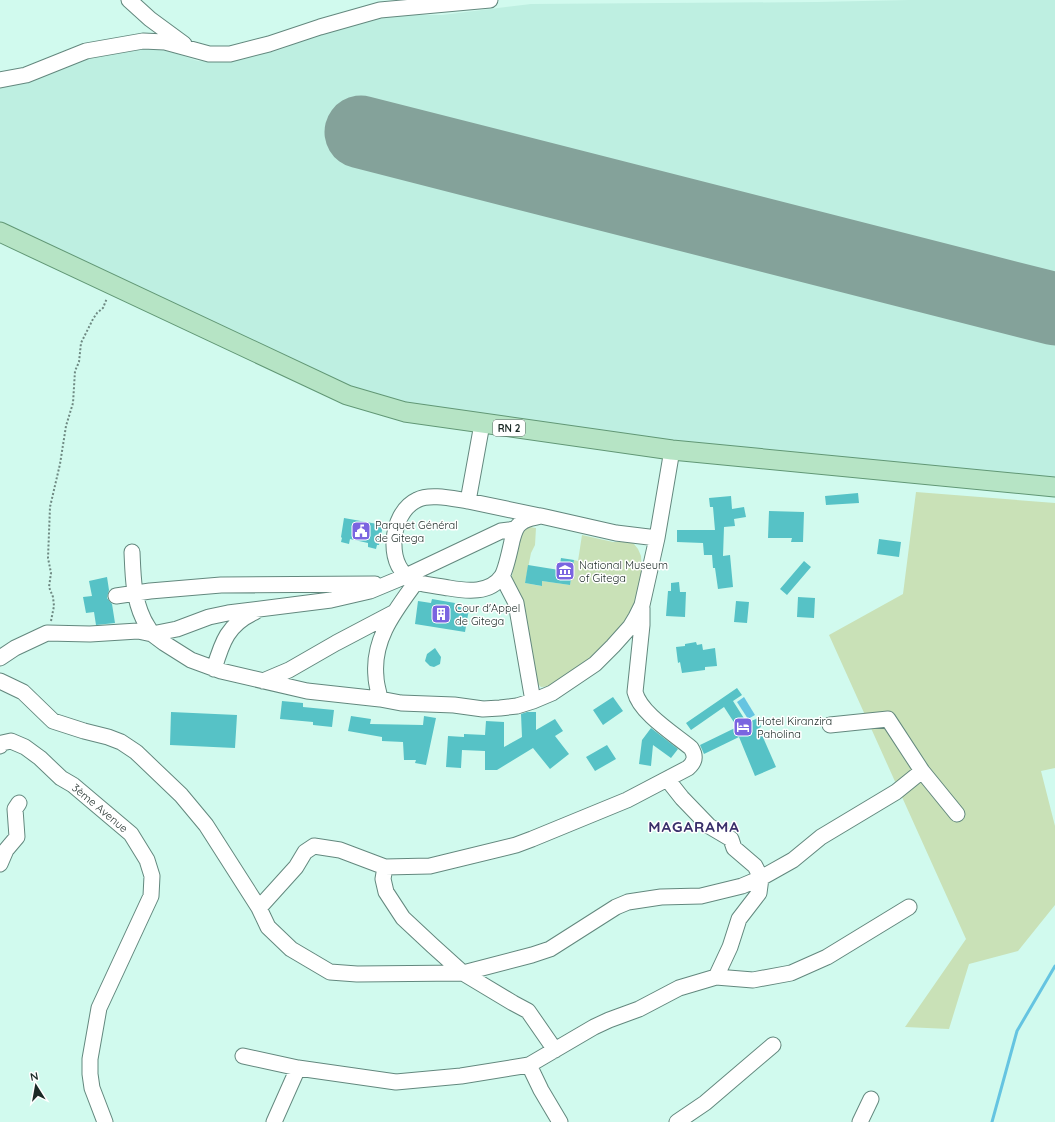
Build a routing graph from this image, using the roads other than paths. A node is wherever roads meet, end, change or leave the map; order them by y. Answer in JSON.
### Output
{"nodes":[{"id":1,"x":129,"y":0,"type":"edge"},
{"id":2,"x":490,"y":0,"type":"edge"},
{"id":3,"x":473,"y":1,"type":"edge"},
{"id":4,"x":192,"y":49,"type":"junction"},
{"id":5,"x":0,"y":80,"type":"edge"},
{"id":6,"x":0,"y":232,"type":"edge"},
{"id":7,"x":482,"y":424,"type":"junction"},
{"id":8,"x":672,"y":450,"type":"junction"},
{"id":9,"x":1055,"y":487,"type":"edge"},
{"id":10,"x":468,"y":501,"type":"junction"},
{"id":11,"x":541,"y":516,"type":"junction"},
{"id":12,"x":516,"y":529,"type":"junction"},
{"id":13,"x":657,"y":538,"type":"junction"},
{"id":14,"x":132,"y":552,"type":"dead end"},
{"id":15,"x":395,"y":558,"type":"junction"},
{"id":16,"x":502,"y":576,"type":"junction"},
{"id":17,"x":411,"y":579,"type":"junction"},
{"id":18,"x":387,"y":585,"type":"junction"},
{"id":19,"x":135,"y":593,"type":"junction"},
{"id":20,"x":116,"y":596,"type":"dead end"},
{"id":21,"x":642,"y":605,"type":"junction"},
{"id":22,"x":264,"y":608,"type":"junction"},
{"id":23,"x":393,"y":613,"type":"junction"},
{"id":24,"x":152,"y":634,"type":"junction"},
{"id":25,"x":0,"y":658,"type":"edge"},
{"id":26,"x":214,"y":669,"type":"junction"},
{"id":27,"x":0,"y":681,"type":"edge"},
{"id":28,"x":264,"y":681,"type":"junction"},
{"id":29,"x":380,"y":699,"type":"junction"},
{"id":30,"x":533,"y":701,"type":"junction"},
{"id":31,"x":830,"y":725,"type":"dead end"},
{"id":32,"x":0,"y":746,"type":"edge"},
{"id":33,"x":922,"y":771,"type":"junction"},
{"id":34,"x":667,"y":779,"type":"junction"},
{"id":35,"x":19,"y":803,"type":"dead end"},
{"id":36,"x":957,"y":814,"type":"dead end"},
{"id":37,"x":0,"y":864,"type":"edge"},
{"id":38,"x":385,"y":867,"type":"junction"},
{"id":39,"x":761,"y":878,"type":"junction"},
{"id":40,"x":909,"y":907,"type":"dead end"},
{"id":41,"x":259,"y":908,"type":"junction"},
{"id":42,"x":463,"y":972,"type":"junction"},
{"id":43,"x":716,"y":977,"type":"junction"},
{"id":44,"x":773,"y":1045,"type":"dead end"},
{"id":45,"x":555,"y":1050,"type":"junction"},
{"id":46,"x":243,"y":1056,"type":"dead end"},
{"id":47,"x":529,"y":1065,"type":"junction"},
{"id":48,"x":298,"y":1068,"type":"junction"},
{"id":49,"x":871,"y":1099,"type":"dead end"},
{"id":50,"x":105,"y":1122,"type":"edge"},
{"id":51,"x":274,"y":1122,"type":"edge"},
{"id":52,"x":560,"y":1122,"type":"edge"},
{"id":53,"x":677,"y":1122,"type":"edge"},
{"id":54,"x":860,"y":1122,"type":"edge"}],
"edges":[{"from":1,"to":4,"type":"street"},
{"from":2,"to":3,"type":"street"},
{"from":3,"to":4,"type":"street"},
{"from":4,"to":5,"type":"street"},
{"from":6,"to":7,"type":"main road","number":"RN 2"},
{"from":7,"to":8,"type":"main road","number":"RN 2"},
{"from":7,"to":10,"type":"street"},
{"from":8,"to":9,"type":"main road","number":"RN 2"},
{"from":8,"to":13,"type":"street"},
{"from":10,"to":11,"type":"street"},
{"from":10,"to":15,"type":"street"},
{"from":11,"to":12,"type":"street"},
{"from":11,"to":13,"type":"street"},
{"from":12,"to":16,"type":"street"},
{"from":12,"to":17,"type":"street"},
{"from":13,"to":21,"type":"street"},
{"from":14,"to":19,"type":"street"},
{"from":15,"to":17,"type":"street"},
{"from":15,"to":18,"type":"street"},
{"from":16,"to":17,"type":"street"},
{"from":16,"to":30,"type":"street"},
{"from":17,"to":18,"type":"street"},
{"from":17,"to":23,"type":"street"},
{"from":18,"to":19,"type":"street"},
{"from":18,"to":22,"type":"street"},
{"from":19,"to":20,"type":"street"},
{"from":19,"to":24,"type":"street"},
{"from":21,"to":30,"type":"street"},
{"from":21,"to":34,"type":"street"},
{"from":22,"to":24,"type":"street"},
{"from":22,"to":26,"type":"street"},
{"from":23,"to":28,"type":"street"},
{"from":23,"to":29,"type":"street"},
{"from":24,"to":25,"type":"street"},
{"from":24,"to":26,"type":"street"},
{"from":26,"to":28,"type":"street"},
{"from":27,"to":41,"type":"street"},
{"from":28,"to":29,"type":"street"},
{"from":29,"to":30,"type":"street"},
{"from":31,"to":33,"type":"street"},
{"from":32,"to":50,"type":"street","name":"3ème Avenue"},
{"from":33,"to":36,"type":"street"},
{"from":33,"to":39,"type":"street"},
{"from":34,"to":38,"type":"street"},
{"from":34,"to":39,"type":"street"},
{"from":35,"to":37,"type":"street"},
{"from":38,"to":41,"type":"street"},
{"from":38,"to":42,"type":"street"},
{"from":39,"to":42,"type":"street"},
{"from":39,"to":43,"type":"street"},
{"from":40,"to":43,"type":"street"},
{"from":41,"to":42,"type":"street"},
{"from":42,"to":45,"type":"street"},
{"from":43,"to":45,"type":"street"},
{"from":44,"to":53,"type":"street"},
{"from":45,"to":47,"type":"street"},
{"from":46,"to":48,"type":"street"},
{"from":47,"to":48,"type":"street"},
{"from":47,"to":52,"type":"street"},
{"from":48,"to":51,"type":"street"},
{"from":49,"to":54,"type":"street"}]}
